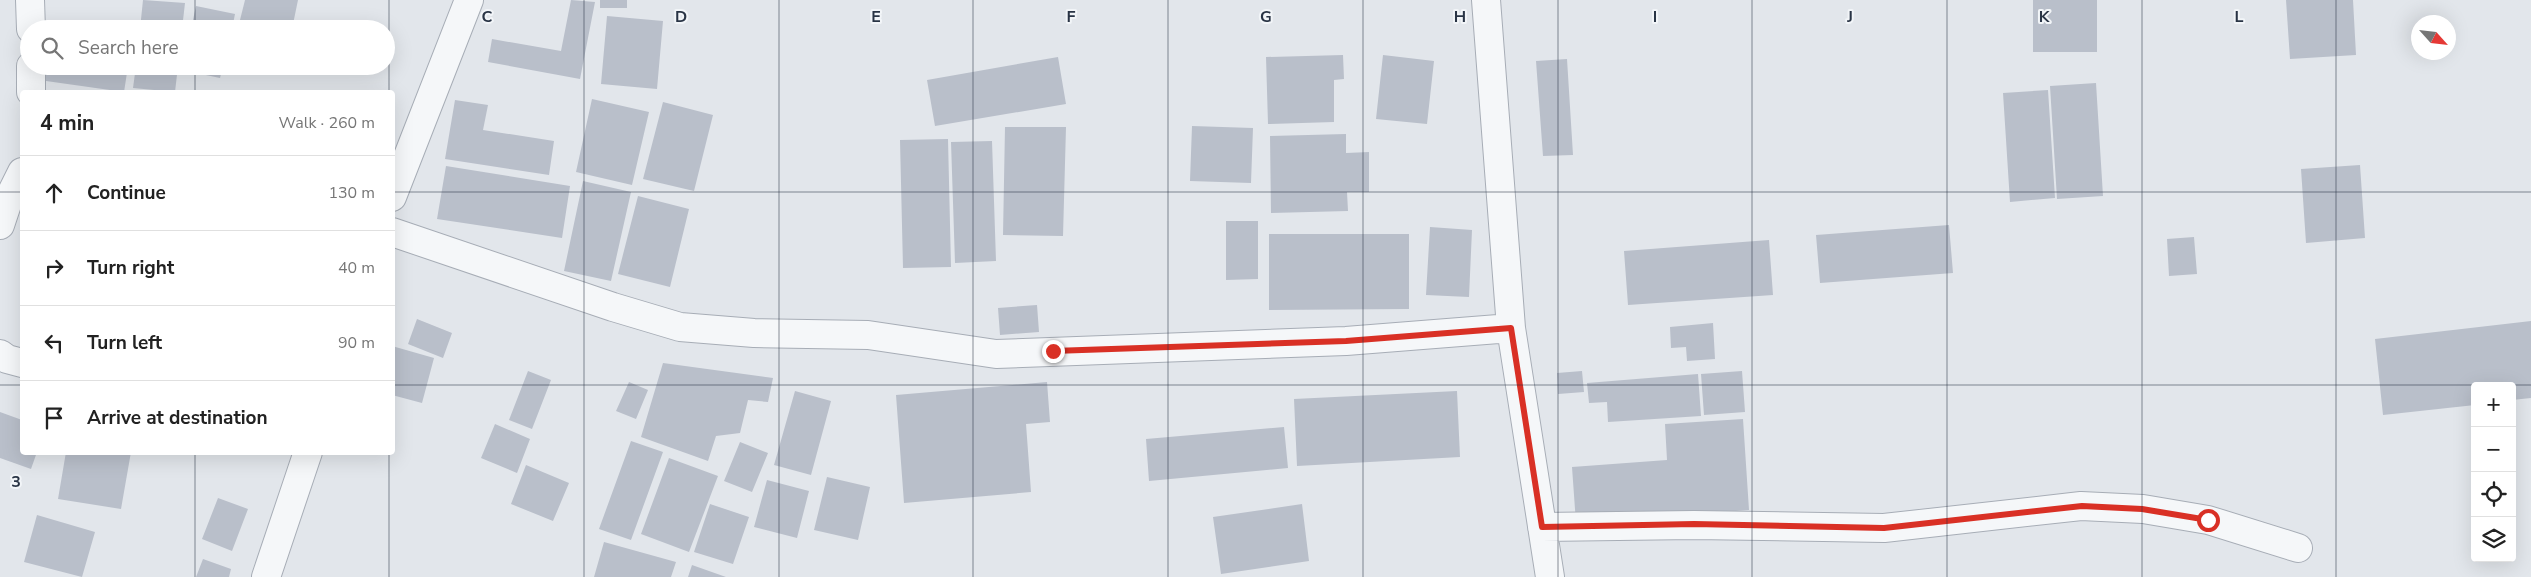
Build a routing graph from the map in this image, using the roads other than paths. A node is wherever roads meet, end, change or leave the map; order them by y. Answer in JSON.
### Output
{"nodes":[{"id":1,"x":30,"y":0,"type":"edge"},
{"id":2,"x":469,"y":0,"type":"edge"},
{"id":3,"x":1486,"y":0,"type":"edge"},
{"id":4,"x":31,"y":20,"type":"edge"},
{"id":5,"x":31,"y":75,"type":"edge"},
{"id":6,"x":32,"y":90,"type":"edge"},
{"id":7,"x":20,"y":175,"type":"edge"},
{"id":8,"x":395,"y":189,"type":"edge"},
{"id":9,"x":5,"y":200,"type":"edge"},
{"id":10,"x":0,"y":226,"type":"edge"},
{"id":11,"x":395,"y":233,"type":"edge"},
{"id":12,"x":1511,"y":328,"type":"junction"},
{"id":13,"x":0,"y":354,"type":"edge"},
{"id":14,"x":20,"y":362,"type":"edge"},
{"id":15,"x":307,"y":455,"type":"edge"},
{"id":16,"x":1542,"y":527,"type":"junction"},
{"id":17,"x":2298,"y":548,"type":"dead end"},
{"id":18,"x":266,"y":577,"type":"edge"},
{"id":19,"x":1550,"y":577,"type":"edge"}],
"edges":[{"from":1,"to":4,"type":"street"},
{"from":2,"to":8,"type":"street"},
{"from":3,"to":12,"type":"street"},
{"from":5,"to":6,"type":"street"},
{"from":7,"to":9,"type":"street"},
{"from":9,"to":10,"type":"street"},
{"from":11,"to":12,"type":"street"},
{"from":12,"to":16,"type":"street"},
{"from":13,"to":14,"type":"street"},
{"from":15,"to":18,"type":"street"},
{"from":16,"to":17,"type":"street"},
{"from":16,"to":19,"type":"street"}]}
